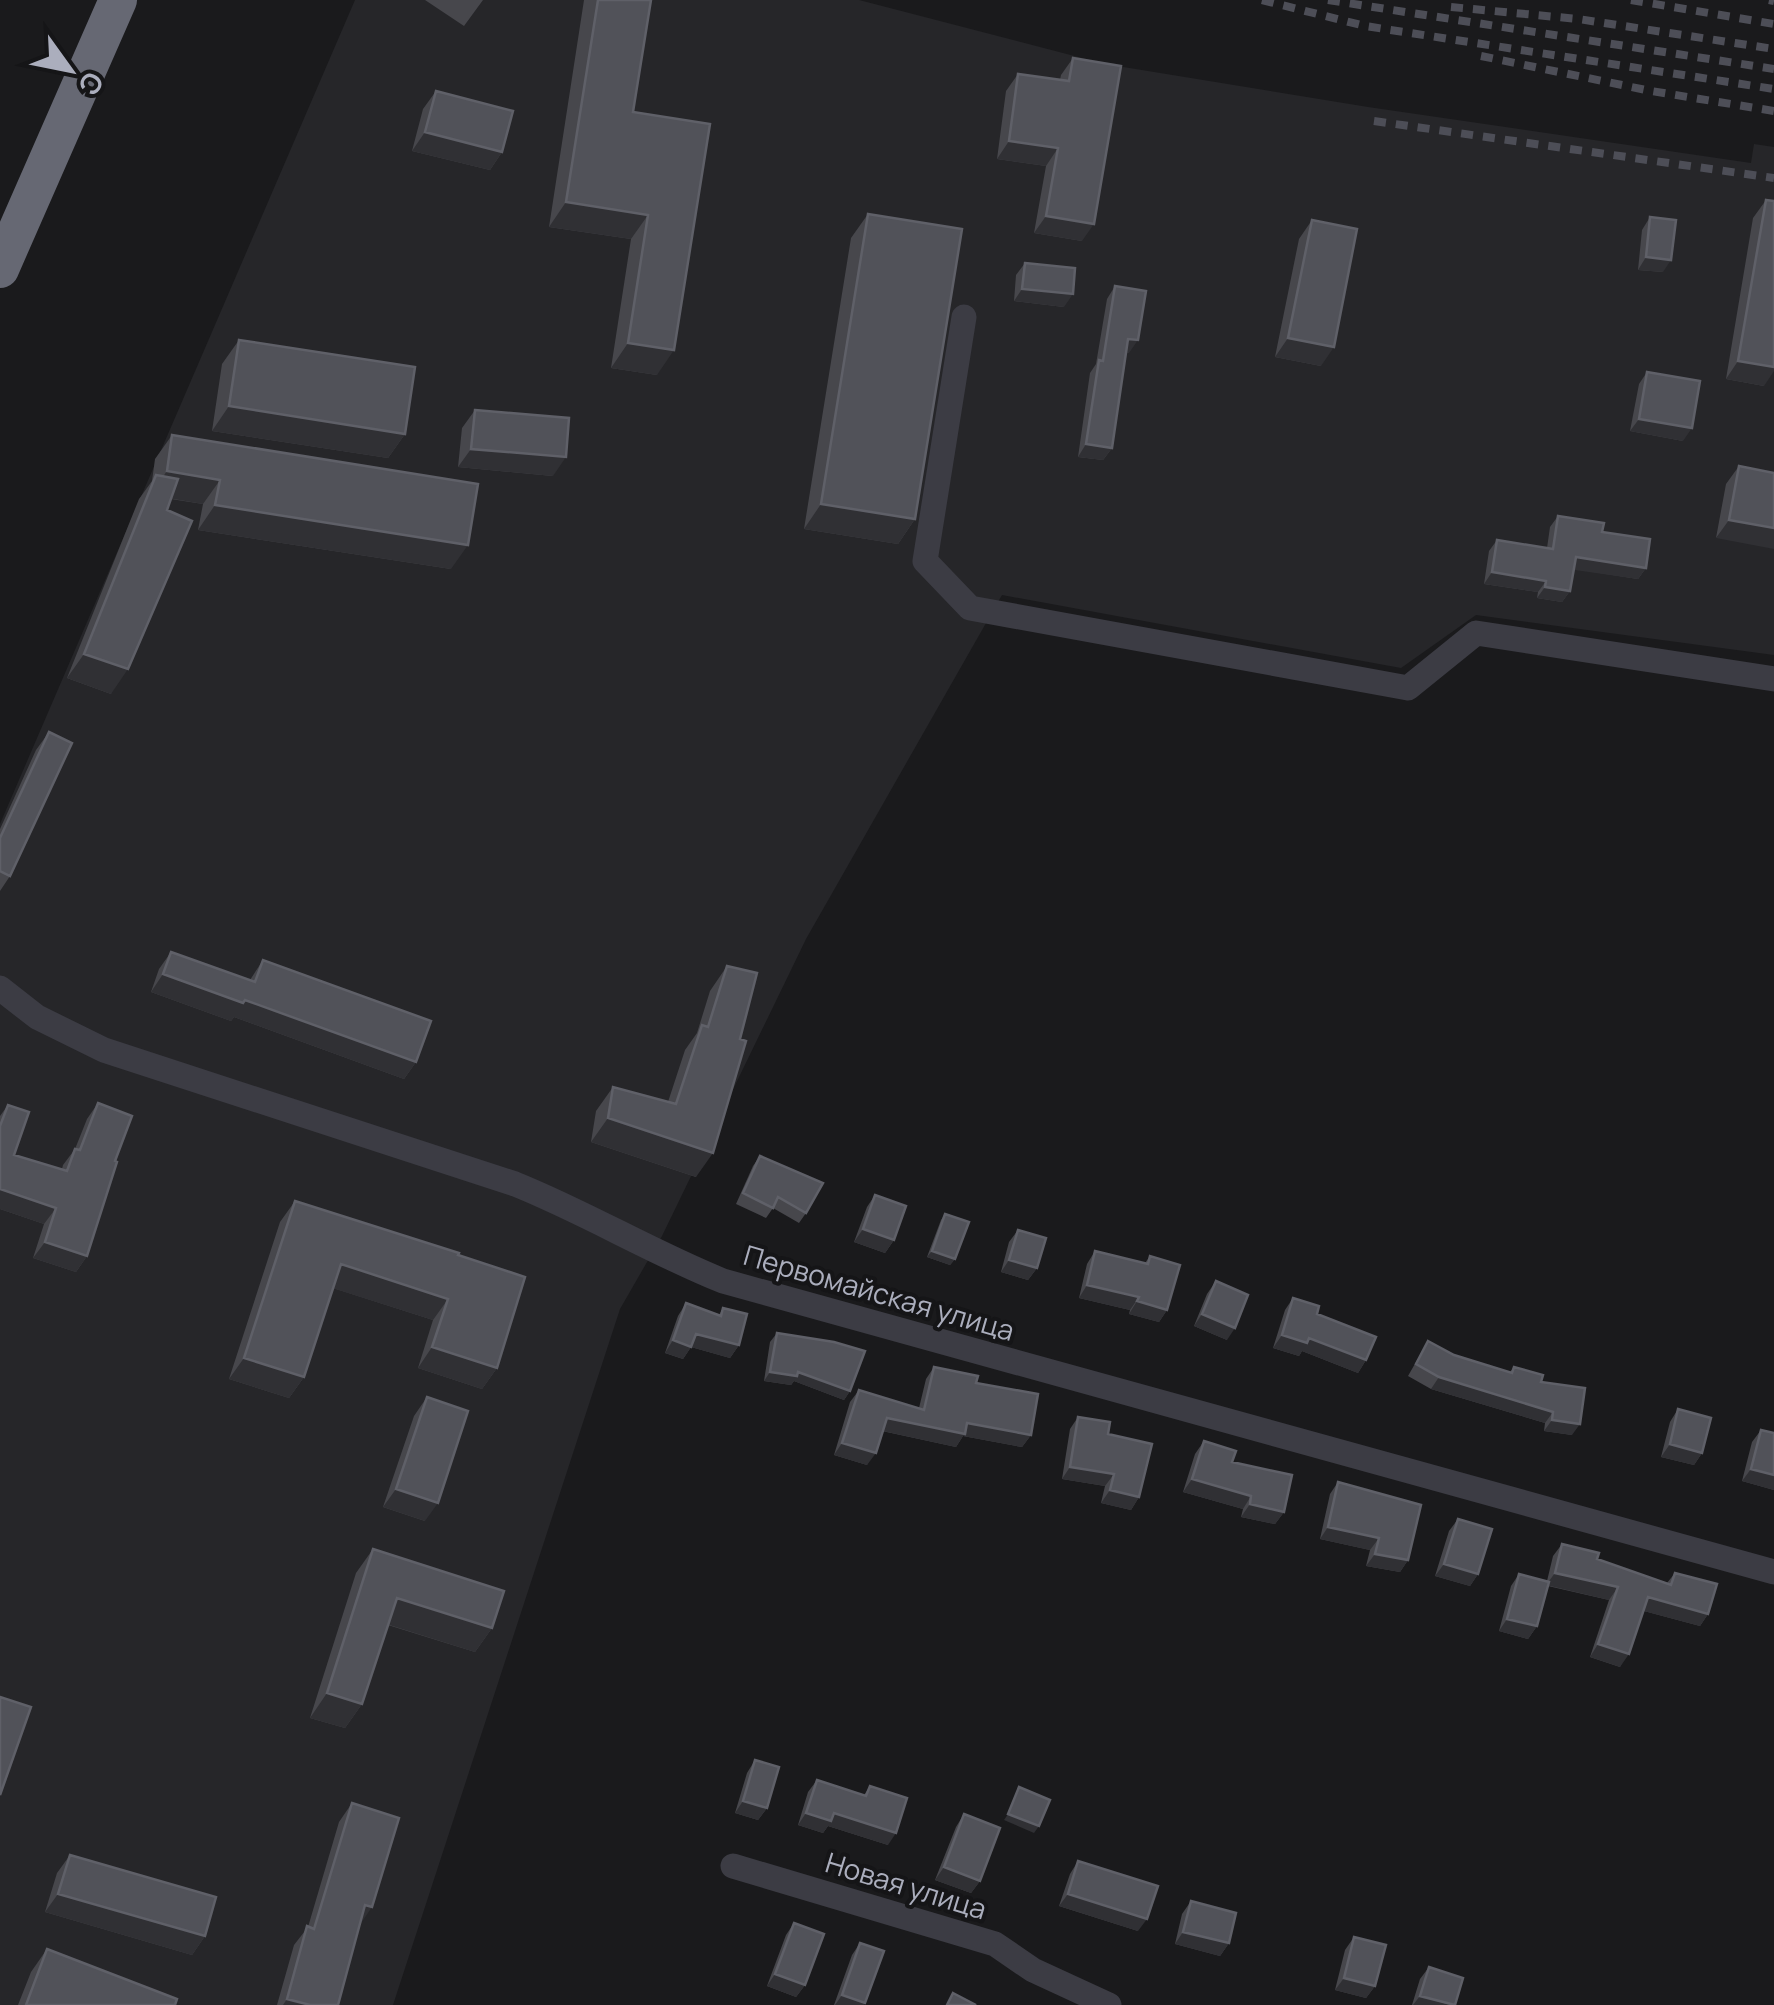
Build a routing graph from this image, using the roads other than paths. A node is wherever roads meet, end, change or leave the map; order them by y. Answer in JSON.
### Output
{"nodes":[{"id":1,"x":118,"y":0,"type":"edge"},
{"id":2,"x":0,"y":269,"type":"edge"},
{"id":3,"x":964,"y":317,"type":"dead end"},
{"id":4,"x":1774,"y":678,"type":"edge"},
{"id":5,"x":0,"y":988,"type":"edge"},
{"id":6,"x":1774,"y":1572,"type":"edge"},
{"id":7,"x":733,"y":1866,"type":"dead end"},
{"id":8,"x":1109,"y":2005,"type":"edge"}],
"edges":[{"from":1,"to":2,"type":"highway"},
{"from":3,"to":4,"type":"street"},
{"from":5,"to":6,"type":"street","name":"Первомайская улица"},
{"from":7,"to":8,"type":"street","name":"Новая улица"}]}
